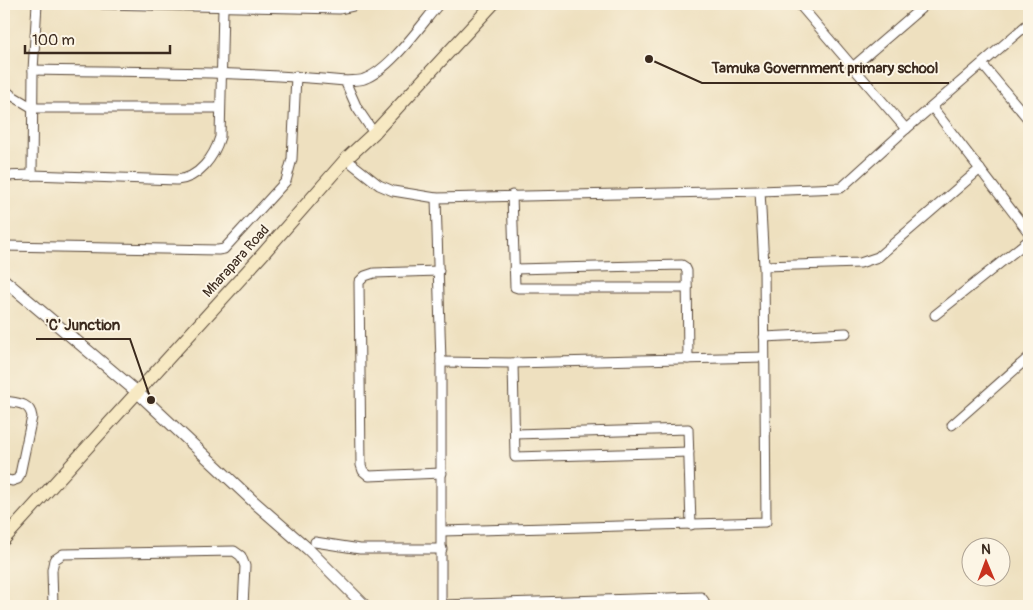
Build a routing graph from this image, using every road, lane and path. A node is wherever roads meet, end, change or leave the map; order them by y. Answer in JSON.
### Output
{"nodes":[{"id":1,"x":37,"y":4,"type":"edge"},
{"id":2,"x":102,"y":4,"type":"edge"},
{"id":3,"x":354,"y":4,"type":"edge"},
{"id":4,"x":439,"y":4,"type":"edge"},
{"id":5,"x":493,"y":4,"type":"edge"},
{"id":6,"x":926,"y":4,"type":"edge"},
{"id":7,"x":804,"y":6,"type":"edge"},
{"id":8,"x":224,"y":8,"type":"junction"},
{"id":9,"x":1029,"y":23,"type":"edge"},
{"id":10,"x":982,"y":64,"type":"junction"},
{"id":11,"x":854,"y":66,"type":"junction"},
{"id":12,"x":33,"y":70,"type":"junction"},
{"id":13,"x":223,"y":74,"type":"junction"},
{"id":14,"x":296,"y":76,"type":"junction"},
{"id":15,"x":345,"y":81,"type":"junction"},
{"id":16,"x":4,"y":90,"type":"edge"},
{"id":17,"x":33,"y":108,"type":"junction"},
{"id":18,"x":220,"y":108,"type":"junction"},
{"id":19,"x":932,"y":108,"type":"junction"},
{"id":20,"x":1029,"y":120,"type":"edge"},
{"id":21,"x":906,"y":129,"type":"junction"},
{"id":22,"x":374,"y":133,"type":"junction"},
{"id":23,"x":346,"y":159,"type":"junction"},
{"id":24,"x":980,"y":169,"type":"junction"},
{"id":25,"x":32,"y":175,"type":"junction"},
{"id":26,"x":4,"y":176,"type":"edge"},
{"id":27,"x":760,"y":191,"type":"junction"},
{"id":28,"x":512,"y":195,"type":"junction"},
{"id":29,"x":436,"y":198,"type":"junction"},
{"id":30,"x":1029,"y":233,"type":"edge"},
{"id":31,"x":1029,"y":240,"type":"edge"},
{"id":32,"x":4,"y":246,"type":"edge"},
{"id":33,"x":764,"y":266,"type":"junction"},
{"id":34,"x":514,"y":269,"type":"junction"},
{"id":35,"x":439,"y":271,"type":"junction"},
{"id":36,"x":4,"y":280,"type":"edge"},
{"id":37,"x":687,"y":288,"type":"junction"},
{"id":38,"x":934,"y":315,"type":"dead end"},
{"id":39,"x":846,"y":334,"type":"dead end"},
{"id":40,"x":764,"y":337,"type":"junction"},
{"id":41,"x":764,"y":357,"type":"junction"},
{"id":42,"x":1029,"y":358,"type":"edge"},
{"id":43,"x":688,"y":359,"type":"junction"},
{"id":44,"x":441,"y":362,"type":"junction"},
{"id":45,"x":513,"y":364,"type":"junction"},
{"id":46,"x":137,"y":392,"type":"junction"},
{"id":47,"x":4,"y":401,"type":"edge"},
{"id":48,"x":952,"y":425,"type":"dead end"},
{"id":49,"x":515,"y":434,"type":"junction"},
{"id":50,"x":689,"y":452,"type":"junction"},
{"id":51,"x":442,"y":473,"type":"junction"},
{"id":52,"x":4,"y":479,"type":"edge"},
{"id":53,"x":691,"y":525,"type":"junction"},
{"id":54,"x":442,"y":531,"type":"junction"},
{"id":55,"x":4,"y":539,"type":"edge"},
{"id":56,"x":315,"y":542,"type":"dead end"},
{"id":57,"x":442,"y":549,"type":"junction"},
{"id":58,"x":53,"y":606,"type":"edge"},
{"id":59,"x":243,"y":606,"type":"edge"},
{"id":60,"x":366,"y":606,"type":"edge"},
{"id":61,"x":441,"y":606,"type":"edge"},
{"id":62,"x":704,"y":606,"type":"edge"}],
"edges":[{"from":1,"to":12,"type":"street"},
{"from":2,"to":8,"type":"street"},
{"from":3,"to":8,"type":"street"},
{"from":4,"to":15,"type":"street"},
{"from":5,"to":22,"type":"main road","name":"Mharapara Road"},
{"from":6,"to":11,"type":"street"},
{"from":7,"to":11,"type":"street"},
{"from":8,"to":13,"type":"street"},
{"from":9,"to":10,"type":"street"},
{"from":10,"to":19,"type":"street"},
{"from":10,"to":20,"type":"street"},
{"from":11,"to":21,"type":"street"},
{"from":12,"to":13,"type":"street"},
{"from":12,"to":17,"type":"street"},
{"from":13,"to":14,"type":"street"},
{"from":13,"to":18,"type":"street"},
{"from":14,"to":15,"type":"street"},
{"from":14,"to":32,"type":"street"},
{"from":15,"to":22,"type":"street"},
{"from":16,"to":17,"type":"street"},
{"from":17,"to":18,"type":"street"},
{"from":17,"to":25,"type":"street"},
{"from":18,"to":25,"type":"street"},
{"from":19,"to":21,"type":"street"},
{"from":19,"to":24,"type":"street"},
{"from":21,"to":27,"type":"street"},
{"from":22,"to":23,"type":"main road","name":"Mharapara Road"},
{"from":23,"to":29,"type":"street"},
{"from":23,"to":46,"type":"main road","name":"Mharapara Road"},
{"from":24,"to":30,"type":"street"},
{"from":24,"to":33,"type":"street"},
{"from":25,"to":26,"type":"street"},
{"from":27,"to":28,"type":"street"},
{"from":27,"to":33,"type":"street"},
{"from":28,"to":29,"type":"street"},
{"from":28,"to":34,"type":"street"},
{"from":29,"to":35,"type":"street"},
{"from":31,"to":38,"type":"street"},
{"from":33,"to":40,"type":"street"},
{"from":34,"to":37,"type":"street"},
{"from":34,"to":37,"type":"street"},
{"from":35,"to":44,"type":"street"},
{"from":35,"to":51,"type":"street"},
{"from":36,"to":46,"type":"street"},
{"from":37,"to":43,"type":"street"},
{"from":39,"to":40,"type":"street"},
{"from":40,"to":41,"type":"street"},
{"from":41,"to":43,"type":"street"},
{"from":41,"to":53,"type":"street"},
{"from":42,"to":48,"type":"street"},
{"from":43,"to":45,"type":"street"},
{"from":44,"to":45,"type":"street"},
{"from":44,"to":51,"type":"street"},
{"from":45,"to":49,"type":"street"},
{"from":46,"to":55,"type":"main road","name":"Mharapara Road"},
{"from":46,"to":60,"type":"street"},
{"from":47,"to":52,"type":"street"},
{"from":49,"to":50,"type":"street"},
{"from":49,"to":50,"type":"street"},
{"from":50,"to":53,"type":"street"},
{"from":51,"to":54,"type":"street"},
{"from":53,"to":54,"type":"street"},
{"from":54,"to":57,"type":"street"},
{"from":56,"to":57,"type":"street"},
{"from":57,"to":61,"type":"street"},
{"from":58,"to":59,"type":"street"},
{"from":61,"to":62,"type":"street"}]}
